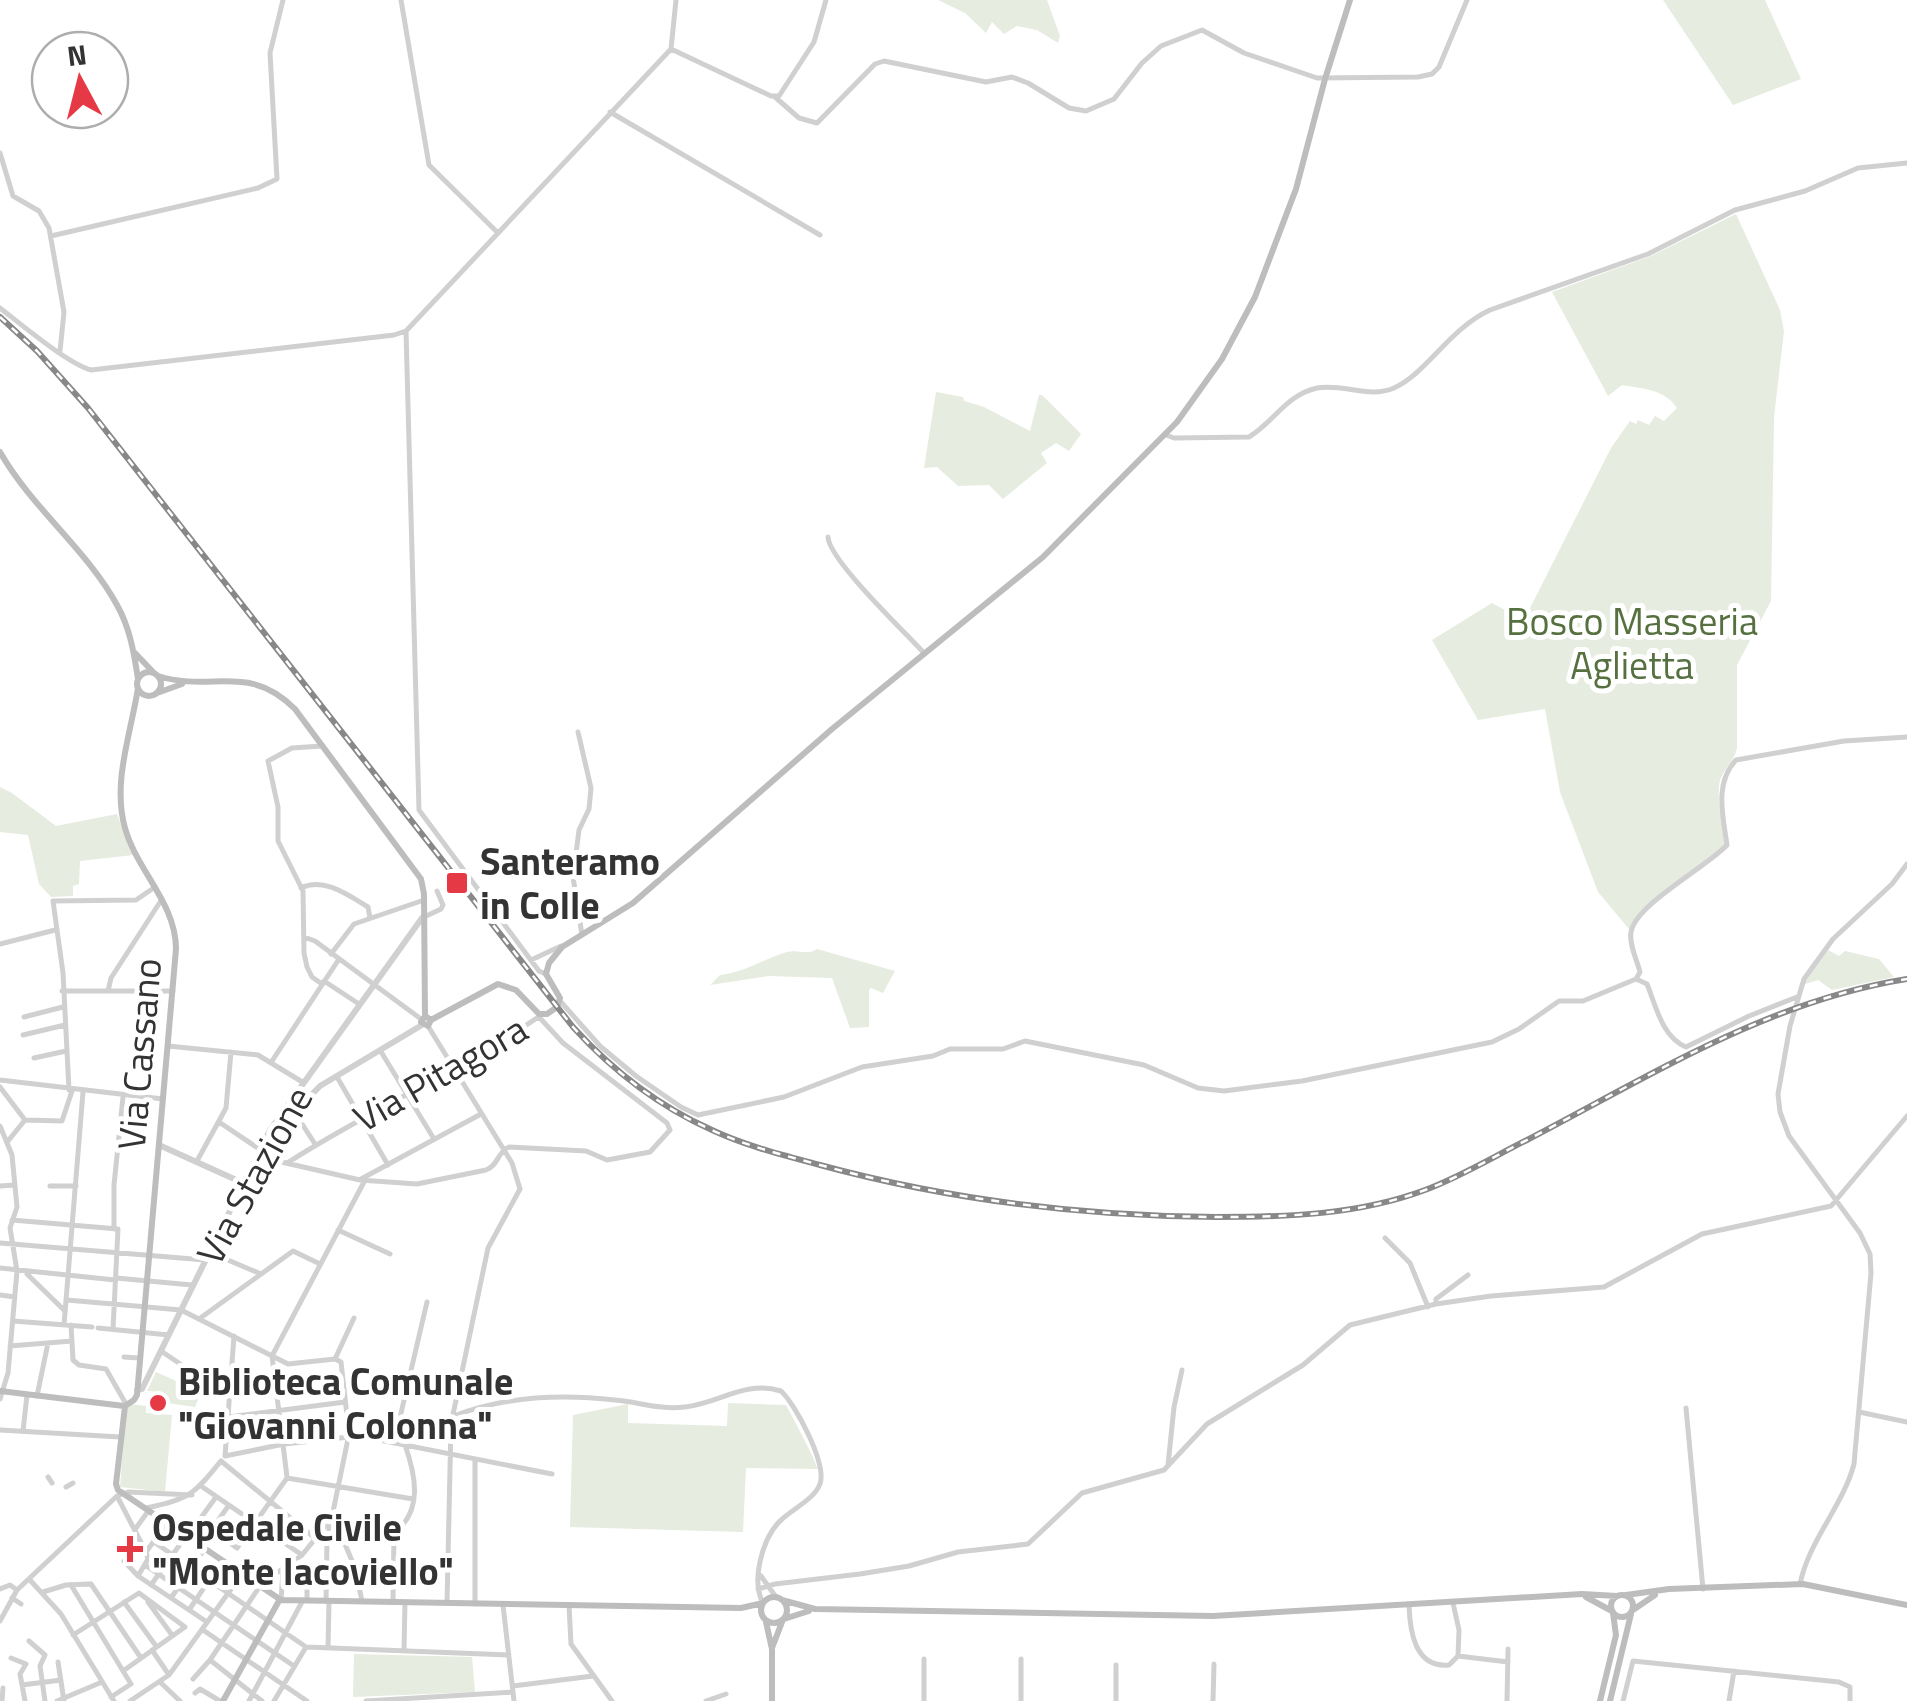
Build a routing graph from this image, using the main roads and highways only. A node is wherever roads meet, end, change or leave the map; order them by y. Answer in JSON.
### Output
{"nodes":[{"id":1,"x":1350,"y":0,"type":"edge"},
{"id":2,"x":0,"y":452,"type":"edge"},
{"id":3,"x":134,"y":652,"type":"junction"},
{"id":4,"x":156,"y":675,"type":"junction"},
{"id":5,"x":138,"y":679,"type":"junction"},
{"id":6,"x":188,"y":682,"type":"junction"},
{"id":7,"x":138,"y":688,"type":"junction"},
{"id":8,"x":155,"y":694,"type":"junction"},
{"id":9,"x":134,"y":713,"type":"junction"},
{"id":10,"x":1,"y":1394,"type":"edge"},
{"id":11,"x":126,"y":1405,"type":"junction"},
{"id":12,"x":1700,"y":1589,"type":"junction"},
{"id":13,"x":1621,"y":1596,"type":"junction"},
{"id":14,"x":1555,"y":1597,"type":"junction"},
{"id":15,"x":779,"y":1598,"type":"junction"},
{"id":16,"x":281,"y":1600,"type":"junction"},
{"id":17,"x":762,"y":1603,"type":"junction"},
{"id":18,"x":1907,"y":1605,"type":"edge"},
{"id":19,"x":740,"y":1608,"type":"junction"},
{"id":20,"x":815,"y":1609,"type":"junction"},
{"id":21,"x":1632,"y":1612,"type":"junction"},
{"id":22,"x":1612,"y":1613,"type":"junction"},
{"id":23,"x":764,"y":1620,"type":"junction"},
{"id":24,"x":783,"y":1620,"type":"junction"},
{"id":25,"x":772,"y":1649,"type":"junction"},
{"id":26,"x":222,"y":1701,"type":"edge"},
{"id":27,"x":772,"y":1701,"type":"edge"},
{"id":28,"x":1600,"y":1701,"type":"edge"},
{"id":29,"x":1610,"y":1701,"type":"edge"}],
"edges":[{"from":1,"to":6,"type":"main road"},
{"from":2,"to":3,"type":"main road"},
{"from":3,"to":4,"type":"main road"},
{"from":3,"to":5,"type":"main road"},
{"from":4,"to":5,"type":"main road"},
{"from":4,"to":6,"type":"main road"},
{"from":4,"to":8,"type":"main road"},
{"from":5,"to":7,"type":"main road"},
{"from":6,"to":8,"type":"main road"},
{"from":7,"to":8,"type":"main road"},
{"from":7,"to":9,"type":"main road","name":"Via Cassano"},
{"from":8,"to":9,"type":"main road"},
{"from":9,"to":11,"type":"main road","name":"Via Cassano"},
{"from":10,"to":11,"type":"main road"},
{"from":11,"to":16,"type":"main road"},
{"from":12,"to":13,"type":"main road"},
{"from":12,"to":18,"type":"main road"},
{"from":12,"to":21,"type":"main road"},
{"from":13,"to":14,"type":"main road"},
{"from":13,"to":21,"type":"main road"},
{"from":13,"to":22,"type":"main road"},
{"from":14,"to":20,"type":"main road"},
{"from":14,"to":22,"type":"main road"},
{"from":15,"to":17,"type":"main road"},
{"from":15,"to":20,"type":"main road"},
{"from":15,"to":24,"type":"main road"},
{"from":16,"to":19,"type":"main road"},
{"from":16,"to":26,"type":"main road"},
{"from":17,"to":19,"type":"main road"},
{"from":17,"to":23,"type":"main road"},
{"from":19,"to":23,"type":"main road"},
{"from":20,"to":24,"type":"main road"},
{"from":21,"to":22,"type":"main road"},
{"from":21,"to":29,"type":"main road"},
{"from":22,"to":28,"type":"main road"},
{"from":23,"to":24,"type":"main road"},
{"from":23,"to":25,"type":"main road"},
{"from":24,"to":25,"type":"main road"},
{"from":25,"to":27,"type":"main road"}]}
